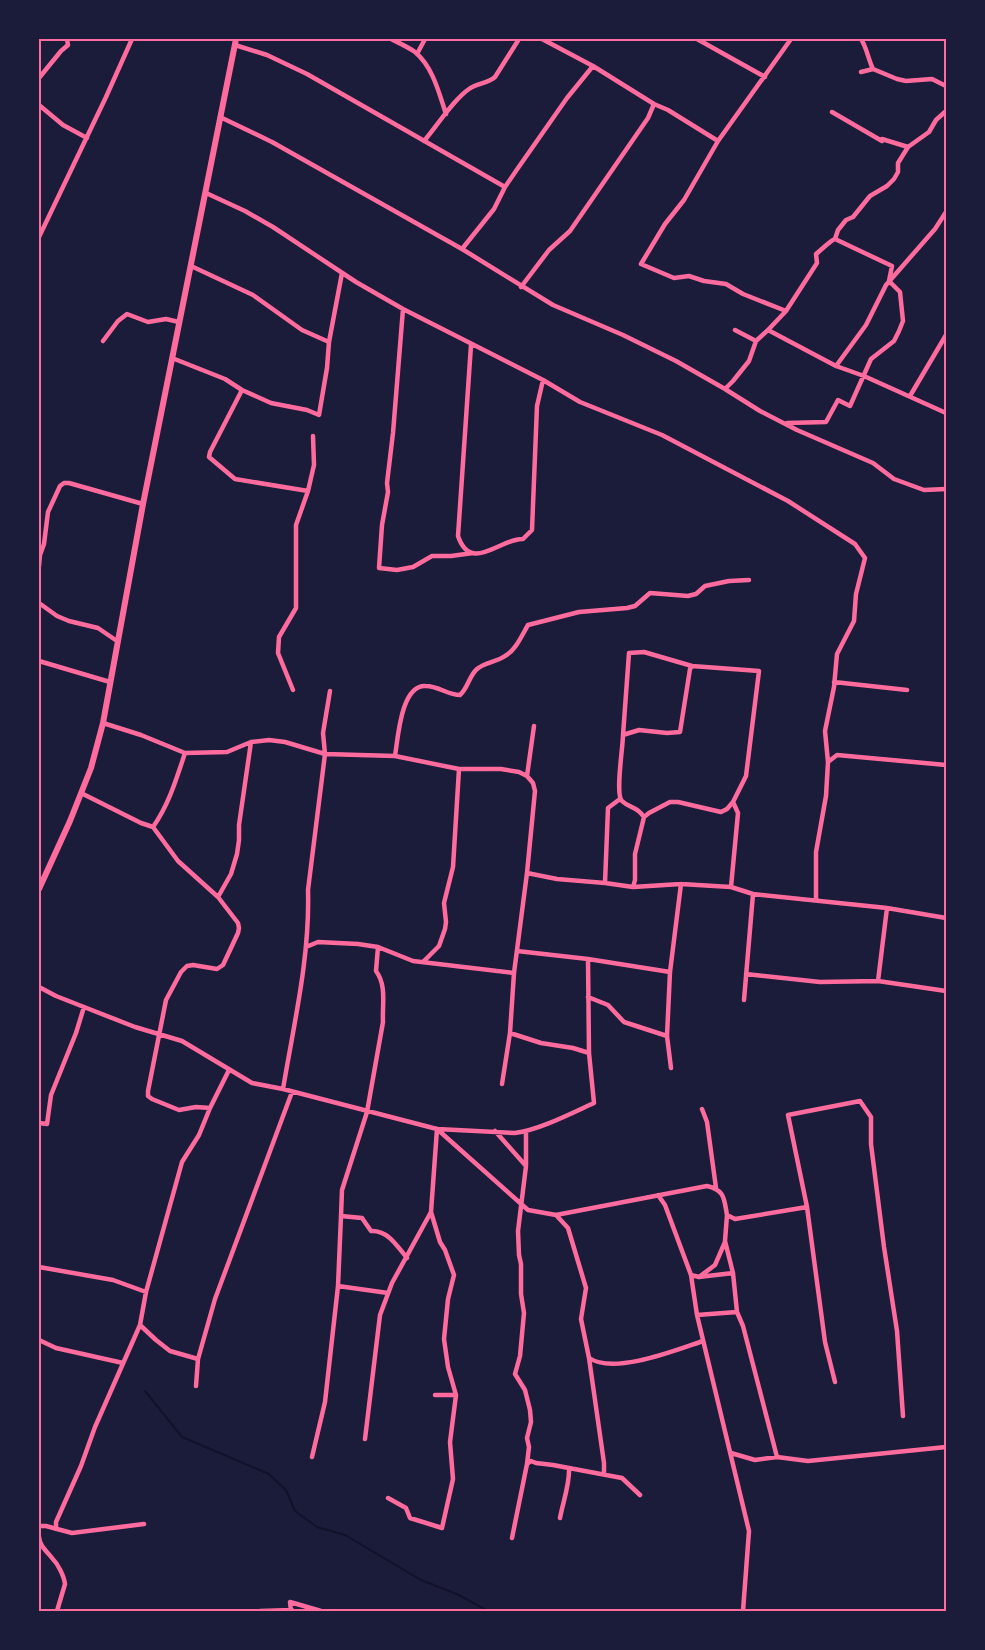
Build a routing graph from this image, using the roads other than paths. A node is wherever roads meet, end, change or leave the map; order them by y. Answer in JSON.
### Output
{"nodes":[{"id":1,"x":67,"y":39,"type":"edge"},
{"id":2,"x":132,"y":39,"type":"edge"},
{"id":3,"x":391,"y":39,"type":"edge"},
{"id":4,"x":425,"y":39,"type":"edge"},
{"id":5,"x":519,"y":39,"type":"edge"},
{"id":6,"x":542,"y":39,"type":"edge"},
{"id":7,"x":701,"y":39,"type":"edge"},
{"id":8,"x":791,"y":39,"type":"edge"},
{"id":9,"x":861,"y":39,"type":"edge"},
{"id":10,"x":236,"y":42,"type":"edge"},
{"id":11,"x":417,"y":54,"type":"junction"},
{"id":12,"x":593,"y":66,"type":"junction"},
{"id":13,"x":873,"y":69,"type":"junction"},
{"id":14,"x":861,"y":72,"type":"dead end"},
{"id":15,"x":765,"y":76,"type":"junction"},
{"id":16,"x":39,"y":78,"type":"edge"},
{"id":17,"x":946,"y":86,"type":"edge"},
{"id":18,"x":654,"y":104,"type":"junction"},
{"id":19,"x":39,"y":105,"type":"edge"},
{"id":20,"x":946,"y":111,"type":"edge"},
{"id":21,"x":832,"y":112,"type":"dead end"},
{"id":22,"x":446,"y":114,"type":"junction"},
{"id":23,"x":220,"y":117,"type":"junction"},
{"id":24,"x":87,"y":138,"type":"junction"},
{"id":25,"x":424,"y":140,"type":"junction"},
{"id":26,"x":718,"y":141,"type":"junction"},
{"id":27,"x":908,"y":147,"type":"junction"},
{"id":28,"x":505,"y":187,"type":"junction"},
{"id":29,"x":206,"y":193,"type":"junction"},
{"id":30,"x":946,"y":212,"type":"edge"},
{"id":31,"x":39,"y":237,"type":"edge"},
{"id":32,"x":835,"y":239,"type":"junction"},
{"id":33,"x":462,"y":249,"type":"junction"},
{"id":34,"x":191,"y":266,"type":"junction"},
{"id":35,"x":342,"y":273,"type":"junction"},
{"id":36,"x":889,"y":281,"type":"junction"},
{"id":37,"x":521,"y":287,"type":"junction"},
{"id":38,"x":403,"y":309,"type":"junction"},
{"id":39,"x":786,"y":311,"type":"junction"},
{"id":40,"x":179,"y":322,"type":"junction"},
{"id":41,"x":735,"y":330,"type":"dead end"},
{"id":42,"x":768,"y":330,"type":"junction"},
{"id":43,"x":946,"y":335,"type":"edge"},
{"id":44,"x":104,"y":341,"type":"dead end"},
{"id":45,"x":756,"y":341,"type":"junction"},
{"id":46,"x":329,"y":342,"type":"junction"},
{"id":47,"x":472,"y":345,"type":"junction"},
{"id":48,"x":172,"y":358,"type":"junction"},
{"id":49,"x":836,"y":366,"type":"junction"},
{"id":50,"x":864,"y":376,"type":"junction"},
{"id":51,"x":543,"y":380,"type":"junction"},
{"id":52,"x":724,"y":389,"type":"junction"},
{"id":53,"x":242,"y":390,"type":"junction"},
{"id":54,"x":910,"y":396,"type":"junction"},
{"id":55,"x":946,"y":413,"type":"edge"},
{"id":56,"x":786,"y":423,"type":"junction"},
{"id":57,"x":313,"y":436,"type":"dead end"},
{"id":58,"x":946,"y":489,"type":"edge"},
{"id":59,"x":308,"y":491,"type":"junction"},
{"id":60,"x":143,"y":504,"type":"junction"},
{"id":61,"x":473,"y":553,"type":"junction"},
{"id":62,"x":39,"y":566,"type":"edge"},
{"id":63,"x":749,"y":580,"type":"dead end"},
{"id":64,"x":39,"y":603,"type":"edge"},
{"id":65,"x":118,"y":641,"type":"junction"},
{"id":66,"x":39,"y":661,"type":"edge"},
{"id":67,"x":692,"y":666,"type":"junction"},
{"id":68,"x":110,"y":682,"type":"junction"},
{"id":69,"x":834,"y":682,"type":"junction"},
{"id":70,"x":293,"y":690,"type":"dead end"},
{"id":71,"x":907,"y":690,"type":"dead end"},
{"id":72,"x":330,"y":691,"type":"dead end"},
{"id":73,"x":103,"y":723,"type":"junction"},
{"id":74,"x":534,"y":726,"type":"dead end"},
{"id":75,"x":624,"y":735,"type":"junction"},
{"id":76,"x":251,"y":742,"type":"junction"},
{"id":77,"x":184,"y":753,"type":"junction"},
{"id":78,"x":325,"y":754,"type":"junction"},
{"id":79,"x":395,"y":756,"type":"junction"},
{"id":80,"x":828,"y":762,"type":"junction"},
{"id":81,"x":946,"y":765,"type":"edge"},
{"id":82,"x":459,"y":769,"type":"junction"},
{"id":83,"x":527,"y":776,"type":"junction"},
{"id":84,"x":81,"y":793,"type":"junction"},
{"id":85,"x":620,"y":799,"type":"junction"},
{"id":86,"x":733,"y":802,"type":"junction"},
{"id":87,"x":644,"y":817,"type":"junction"},
{"id":88,"x":153,"y":828,"type":"junction"},
{"id":89,"x":527,"y":873,"type":"junction"},
{"id":90,"x":605,"y":883,"type":"junction"},
{"id":91,"x":681,"y":884,"type":"junction"},
{"id":92,"x":632,"y":887,"type":"junction"},
{"id":93,"x":731,"y":887,"type":"junction"},
{"id":94,"x":39,"y":889,"type":"edge"},
{"id":95,"x":753,"y":894,"type":"junction"},
{"id":96,"x":218,"y":897,"type":"junction"},
{"id":97,"x":816,"y":900,"type":"junction"},
{"id":98,"x":887,"y":908,"type":"junction"},
{"id":99,"x":946,"y":918,"type":"edge"},
{"id":100,"x":306,"y":947,"type":"junction"},
{"id":101,"x":378,"y":947,"type":"junction"},
{"id":102,"x":517,"y":951,"type":"junction"},
{"id":103,"x":588,"y":959,"type":"junction"},
{"id":104,"x":422,"y":962,"type":"junction"},
{"id":105,"x":670,"y":972,"type":"junction"},
{"id":106,"x":514,"y":973,"type":"junction"},
{"id":107,"x":746,"y":974,"type":"junction"},
{"id":108,"x":878,"y":981,"type":"junction"},
{"id":109,"x":39,"y":987,"type":"edge"},
{"id":110,"x":946,"y":990,"type":"edge"},
{"id":111,"x":588,"y":997,"type":"junction"},
{"id":112,"x":744,"y":1000,"type":"dead end"},
{"id":113,"x":84,"y":1007,"type":"junction"},
{"id":114,"x":510,"y":1033,"type":"junction"},
{"id":115,"x":158,"y":1035,"type":"junction"},
{"id":116,"x":667,"y":1036,"type":"junction"},
{"id":117,"x":589,"y":1053,"type":"junction"},
{"id":118,"x":671,"y":1068,"type":"dead end"},
{"id":119,"x":229,"y":1070,"type":"junction"},
{"id":120,"x":502,"y":1084,"type":"dead end"},
{"id":121,"x":283,"y":1089,"type":"junction"},
{"id":122,"x":292,"y":1092,"type":"junction"},
{"id":123,"x":210,"y":1108,"type":"junction"},
{"id":124,"x":702,"y":1109,"type":"dead end"},
{"id":125,"x":367,"y":1112,"type":"junction"},
{"id":126,"x":39,"y":1122,"type":"edge"},
{"id":127,"x":436,"y":1129,"type":"junction"},
{"id":128,"x":495,"y":1131,"type":"junction"},
{"id":129,"x":526,"y":1132,"type":"junction"},
{"id":130,"x":526,"y":1166,"type":"junction"},
{"id":131,"x":716,"y":1188,"type":"junction"},
{"id":132,"x":668,"y":1193,"type":"junction"},
{"id":133,"x":658,"y":1195,"type":"junction"},
{"id":134,"x":521,"y":1203,"type":"junction"},
{"id":135,"x":665,"y":1205,"type":"junction"},
{"id":136,"x":806,"y":1208,"type":"junction"},
{"id":137,"x":528,"y":1210,"type":"junction"},
{"id":138,"x":431,"y":1212,"type":"junction"},
{"id":139,"x":521,"y":1212,"type":"junction"},
{"id":140,"x":556,"y":1215,"type":"junction"},
{"id":141,"x":727,"y":1215,"type":"junction"},
{"id":142,"x":341,"y":1216,"type":"junction"},
{"id":143,"x":725,"y":1241,"type":"junction"},
{"id":144,"x":407,"y":1258,"type":"junction"},
{"id":145,"x":39,"y":1267,"type":"edge"},
{"id":146,"x":733,"y":1273,"type":"junction"},
{"id":147,"x":691,"y":1275,"type":"junction"},
{"id":148,"x":699,"y":1277,"type":"junction"},
{"id":149,"x":338,"y":1286,"type":"junction"},
{"id":150,"x":146,"y":1292,"type":"junction"},
{"id":151,"x":388,"y":1293,"type":"junction"},
{"id":152,"x":737,"y":1312,"type":"junction"},
{"id":153,"x":697,"y":1315,"type":"junction"},
{"id":154,"x":140,"y":1325,"type":"junction"},
{"id":155,"x":39,"y":1340,"type":"edge"},
{"id":156,"x":703,"y":1341,"type":"junction"},
{"id":157,"x":589,"y":1358,"type":"junction"},
{"id":158,"x":198,"y":1359,"type":"junction"},
{"id":159,"x":123,"y":1363,"type":"junction"},
{"id":160,"x":834,"y":1382,"type":"dead end"},
{"id":161,"x":196,"y":1386,"type":"dead end"},
{"id":162,"x":435,"y":1395,"type":"dead end"},
{"id":163,"x":456,"y":1395,"type":"junction"},
{"id":164,"x":903,"y":1416,"type":"dead end"},
{"id":165,"x":365,"y":1439,"type":"dead end"},
{"id":166,"x":946,"y":1447,"type":"edge"},
{"id":167,"x":731,"y":1453,"type":"junction"},
{"id":168,"x":312,"y":1457,"type":"dead end"},
{"id":169,"x":777,"y":1457,"type":"junction"},
{"id":170,"x":527,"y":1464,"type":"junction"},
{"id":171,"x":569,"y":1468,"type":"junction"},
{"id":172,"x":604,"y":1474,"type":"junction"},
{"id":173,"x":640,"y":1495,"type":"dead end"},
{"id":174,"x":388,"y":1498,"type":"dead end"},
{"id":175,"x":560,"y":1518,"type":"dead end"},
{"id":176,"x":144,"y":1524,"type":"dead end"},
{"id":177,"x":39,"y":1526,"type":"edge"},
{"id":178,"x":56,"y":1529,"type":"junction"},
{"id":179,"x":39,"y":1538,"type":"edge"},
{"id":180,"x":512,"y":1538,"type":"dead end"},
{"id":181,"x":57,"y":1611,"type":"edge"},
{"id":182,"x":260,"y":1611,"type":"edge"},
{"id":183,"x":291,"y":1611,"type":"edge"},
{"id":184,"x":321,"y":1611,"type":"edge"},
{"id":185,"x":743,"y":1611,"type":"edge"}],
"edges":[{"from":1,"to":16,"type":"street"},
{"from":2,"to":24,"type":"street"},
{"from":3,"to":11,"type":"street"},
{"from":4,"to":11,"type":"street"},
{"from":5,"to":22,"type":"street"},
{"from":6,"to":12,"type":"street"},
{"from":7,"to":15,"type":"street"},
{"from":8,"to":15,"type":"street"},
{"from":9,"to":13,"type":"street"},
{"from":10,"to":23,"type":"main road"},
{"from":10,"to":25,"type":"street"},
{"from":11,"to":22,"type":"street"},
{"from":12,"to":18,"type":"street"},
{"from":12,"to":28,"type":"street"},
{"from":13,"to":14,"type":"street"},
{"from":13,"to":17,"type":"street"},
{"from":15,"to":26,"type":"street"},
{"from":18,"to":26,"type":"street"},
{"from":18,"to":37,"type":"street"},
{"from":19,"to":24,"type":"street"},
{"from":20,"to":27,"type":"street"},
{"from":21,"to":27,"type":"street"},
{"from":22,"to":25,"type":"street"},
{"from":23,"to":29,"type":"main road"},
{"from":23,"to":33,"type":"street"},
{"from":24,"to":31,"type":"street"},
{"from":25,"to":28,"type":"street"},
{"from":26,"to":39,"type":"street"},
{"from":27,"to":32,"type":"street"},
{"from":28,"to":33,"type":"street"},
{"from":29,"to":34,"type":"main road"},
{"from":29,"to":35,"type":"street"},
{"from":30,"to":36,"type":"street"},
{"from":32,"to":36,"type":"street"},
{"from":32,"to":39,"type":"street"},
{"from":33,"to":37,"type":"street"},
{"from":34,"to":40,"type":"main road"},
{"from":34,"to":46,"type":"street"},
{"from":35,"to":38,"type":"street"},
{"from":35,"to":46,"type":"street"},
{"from":36,"to":49,"type":"street"},
{"from":36,"to":50,"type":"street"},
{"from":37,"to":52,"type":"street"},
{"from":38,"to":47,"type":"street"},
{"from":38,"to":61,"type":"street"},
{"from":39,"to":42,"type":"street"},
{"from":40,"to":44,"type":"street"},
{"from":40,"to":48,"type":"main road"},
{"from":41,"to":45,"type":"street"},
{"from":42,"to":45,"type":"street"},
{"from":42,"to":49,"type":"street"},
{"from":43,"to":54,"type":"street"},
{"from":45,"to":52,"type":"street"},
{"from":46,"to":53,"type":"street"},
{"from":47,"to":51,"type":"street"},
{"from":47,"to":61,"type":"street"},
{"from":48,"to":53,"type":"street"},
{"from":48,"to":60,"type":"main road"},
{"from":49,"to":50,"type":"street"},
{"from":50,"to":54,"type":"street"},
{"from":50,"to":56,"type":"street"},
{"from":51,"to":61,"type":"street"},
{"from":51,"to":69,"type":"street"},
{"from":52,"to":56,"type":"street"},
{"from":53,"to":59,"type":"street"},
{"from":54,"to":55,"type":"street"},
{"from":56,"to":58,"type":"street"},
{"from":57,"to":59,"type":"street"},
{"from":59,"to":70,"type":"street"},
{"from":60,"to":62,"type":"street"},
{"from":60,"to":65,"type":"main road"},
{"from":63,"to":79,"type":"street"},
{"from":64,"to":65,"type":"street"},
{"from":65,"to":68,"type":"main road"},
{"from":66,"to":68,"type":"street"},
{"from":67,"to":75,"type":"street"},
{"from":67,"to":75,"type":"street"},
{"from":67,"to":86,"type":"street"},
{"from":68,"to":73,"type":"main road"},
{"from":69,"to":71,"type":"street"},
{"from":69,"to":80,"type":"street"},
{"from":72,"to":78,"type":"street"},
{"from":73,"to":77,"type":"street"},
{"from":73,"to":84,"type":"main road"},
{"from":74,"to":83,"type":"street"},
{"from":75,"to":85,"type":"street"},
{"from":76,"to":77,"type":"street"},
{"from":76,"to":78,"type":"street"},
{"from":76,"to":96,"type":"street"},
{"from":77,"to":88,"type":"street"},
{"from":78,"to":79,"type":"street"},
{"from":78,"to":100,"type":"street"},
{"from":79,"to":82,"type":"street"},
{"from":80,"to":81,"type":"street"},
{"from":80,"to":97,"type":"street"},
{"from":82,"to":83,"type":"street"},
{"from":82,"to":104,"type":"street"},
{"from":83,"to":89,"type":"street"},
{"from":84,"to":88,"type":"street"},
{"from":84,"to":94,"type":"main road"},
{"from":85,"to":87,"type":"street"},
{"from":85,"to":90,"type":"street"},
{"from":86,"to":87,"type":"street"},
{"from":86,"to":93,"type":"street"},
{"from":87,"to":92,"type":"street"},
{"from":88,"to":96,"type":"street"},
{"from":89,"to":90,"type":"street"},
{"from":89,"to":102,"type":"street"},
{"from":90,"to":92,"type":"street"},
{"from":91,"to":92,"type":"street"},
{"from":91,"to":93,"type":"street"},
{"from":91,"to":105,"type":"street"},
{"from":93,"to":95,"type":"street"},
{"from":95,"to":97,"type":"street"},
{"from":95,"to":107,"type":"street"},
{"from":96,"to":115,"type":"street"},
{"from":97,"to":98,"type":"street"},
{"from":98,"to":99,"type":"street"},
{"from":98,"to":108,"type":"street"},
{"from":100,"to":101,"type":"street"},
{"from":100,"to":121,"type":"street"},
{"from":101,"to":104,"type":"street"},
{"from":101,"to":125,"type":"street"},
{"from":102,"to":103,"type":"street"},
{"from":102,"to":106,"type":"street"},
{"from":103,"to":105,"type":"street"},
{"from":103,"to":111,"type":"street"},
{"from":104,"to":106,"type":"street"},
{"from":105,"to":116,"type":"street"},
{"from":106,"to":114,"type":"street"},
{"from":107,"to":108,"type":"street"},
{"from":107,"to":112,"type":"street"},
{"from":108,"to":110,"type":"street"},
{"from":109,"to":113,"type":"street"},
{"from":111,"to":116,"type":"street"},
{"from":111,"to":117,"type":"street"},
{"from":113,"to":115,"type":"street"},
{"from":113,"to":126,"type":"street"},
{"from":114,"to":117,"type":"street"},
{"from":114,"to":120,"type":"street"},
{"from":115,"to":119,"type":"street"},
{"from":115,"to":123,"type":"street"},
{"from":116,"to":118,"type":"street"},
{"from":117,"to":129,"type":"street"},
{"from":119,"to":121,"type":"street"},
{"from":119,"to":123,"type":"street"},
{"from":121,"to":122,"type":"street"},
{"from":122,"to":125,"type":"street"},
{"from":122,"to":158,"type":"street"},
{"from":123,"to":150,"type":"street"},
{"from":124,"to":131,"type":"street"},
{"from":125,"to":127,"type":"street"},
{"from":125,"to":142,"type":"street"},
{"from":127,"to":128,"type":"street"},
{"from":127,"to":134,"type":"street"},
{"from":127,"to":138,"type":"street"},
{"from":128,"to":129,"type":"street"},
{"from":128,"to":130,"type":"street"},
{"from":129,"to":130,"type":"street"},
{"from":130,"to":134,"type":"street"},
{"from":131,"to":132,"type":"street"},
{"from":131,"to":141,"type":"street"},
{"from":132,"to":133,"type":"street"},
{"from":132,"to":135,"type":"street"},
{"from":133,"to":135,"type":"street"},
{"from":133,"to":140,"type":"street"},
{"from":134,"to":137,"type":"street"},
{"from":134,"to":139,"type":"street"},
{"from":135,"to":147,"type":"street"},
{"from":136,"to":141,"type":"street"},
{"from":136,"to":160,"type":"street"},
{"from":136,"to":164,"type":"street"},
{"from":137,"to":139,"type":"street"},
{"from":137,"to":140,"type":"street"},
{"from":138,"to":144,"type":"street"},
{"from":138,"to":163,"type":"street"},
{"from":139,"to":170,"type":"street"},
{"from":140,"to":157,"type":"street"},
{"from":141,"to":143,"type":"street"},
{"from":142,"to":144,"type":"street"},
{"from":142,"to":149,"type":"street"},
{"from":143,"to":146,"type":"street"},
{"from":143,"to":148,"type":"street"},
{"from":144,"to":151,"type":"street"},
{"from":145,"to":150,"type":"street"},
{"from":146,"to":148,"type":"street"},
{"from":146,"to":152,"type":"street"},
{"from":147,"to":148,"type":"street"},
{"from":147,"to":153,"type":"street"},
{"from":149,"to":151,"type":"street"},
{"from":149,"to":168,"type":"street"},
{"from":150,"to":154,"type":"street"},
{"from":151,"to":165,"type":"street"},
{"from":152,"to":153,"type":"street"},
{"from":152,"to":169,"type":"street"},
{"from":153,"to":156,"type":"street"},
{"from":154,"to":158,"type":"street"},
{"from":154,"to":159,"type":"street"},
{"from":155,"to":159,"type":"street"},
{"from":156,"to":157,"type":"street"},
{"from":156,"to":167,"type":"street"},
{"from":157,"to":172,"type":"street"},
{"from":158,"to":161,"type":"street"},
{"from":159,"to":178,"type":"street"},
{"from":162,"to":163,"type":"street"},
{"from":163,"to":174,"type":"street"},
{"from":166,"to":169,"type":"street"},
{"from":167,"to":169,"type":"street"},
{"from":167,"to":185,"type":"street"},
{"from":170,"to":171,"type":"street"},
{"from":170,"to":180,"type":"street"},
{"from":171,"to":172,"type":"street"},
{"from":171,"to":175,"type":"street"},
{"from":172,"to":173,"type":"street"},
{"from":176,"to":178,"type":"street"},
{"from":177,"to":178,"type":"street"},
{"from":179,"to":181,"type":"street"},
{"from":182,"to":183,"type":"street"},
{"from":183,"to":184,"type":"street"}]}
